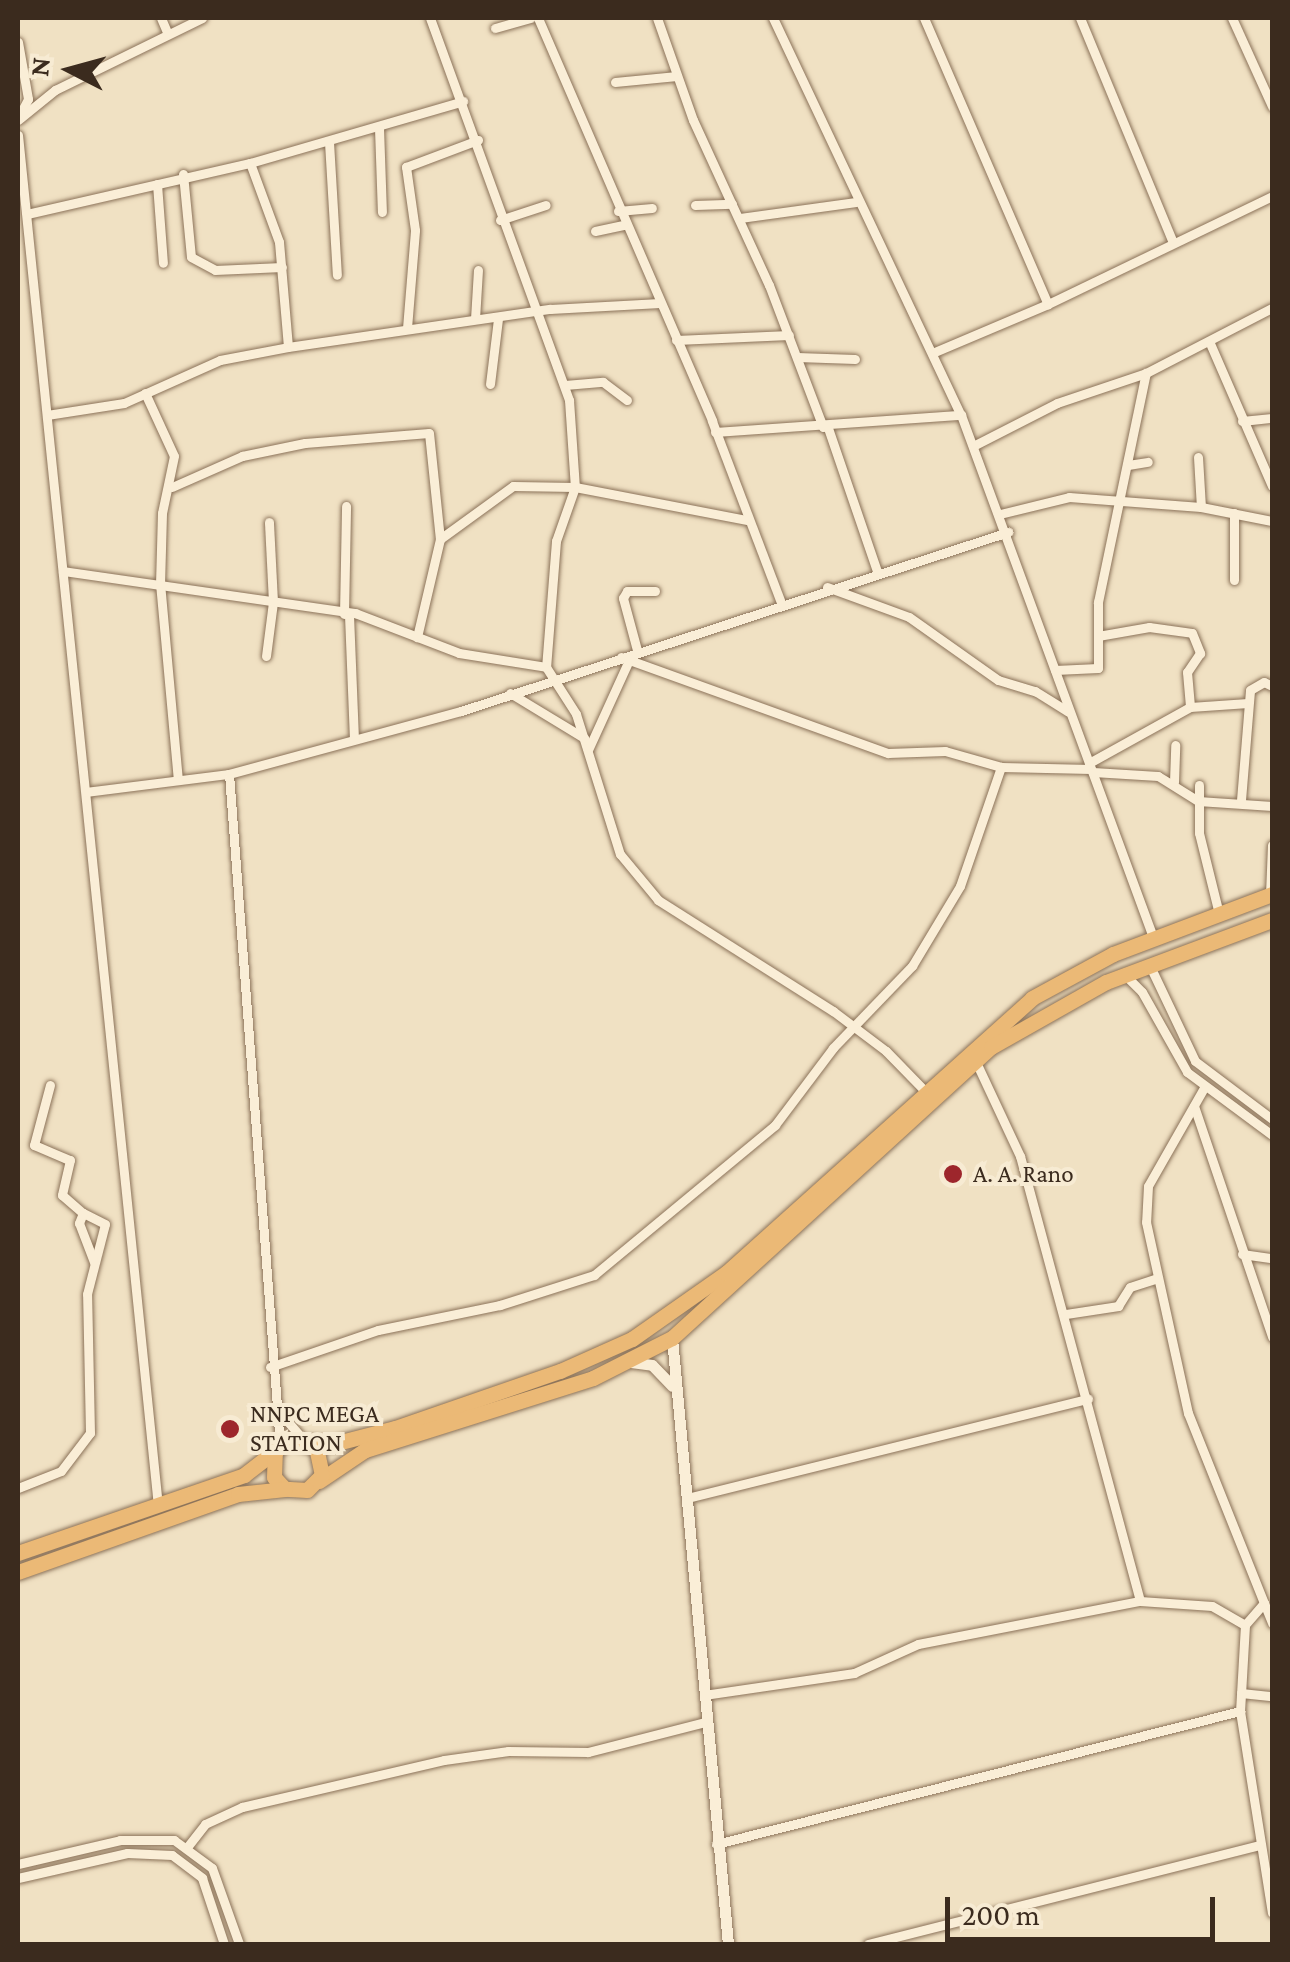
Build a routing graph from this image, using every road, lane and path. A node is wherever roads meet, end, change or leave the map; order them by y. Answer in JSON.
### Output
{"nodes":[{"id":1,"x":161,"y":18,"type":"edge"},
{"id":2,"x":202,"y":18,"type":"edge"},
{"id":3,"x":430,"y":18,"type":"edge"},
{"id":4,"x":535,"y":18,"type":"edge"},
{"id":5,"x":657,"y":18,"type":"edge"},
{"id":6,"x":773,"y":18,"type":"edge"},
{"id":7,"x":924,"y":18,"type":"edge"},
{"id":8,"x":1080,"y":18,"type":"edge"},
{"id":9,"x":1232,"y":18,"type":"edge"},
{"id":10,"x":495,"y":28,"type":"dead end"},
{"id":11,"x":167,"y":32,"type":"junction"},
{"id":12,"x":18,"y":42,"type":"edge"},
{"id":13,"x":677,"y":76,"type":"junction"},
{"id":14,"x":1268,"y":78,"type":"edge"},
{"id":15,"x":615,"y":82,"type":"dead end"},
{"id":16,"x":463,"y":101,"type":"junction"},
{"id":17,"x":1272,"y":106,"type":"edge"},
{"id":18,"x":18,"y":119,"type":"edge"},
{"id":19,"x":380,"y":128,"type":"junction"},
{"id":20,"x":18,"y":135,"type":"edge"},
{"id":21,"x":478,"y":140,"type":"junction"},
{"id":22,"x":329,"y":142,"type":"junction"},
{"id":23,"x":250,"y":163,"type":"junction"},
{"id":24,"x":183,"y":174,"type":"junction"},
{"id":25,"x":157,"y":184,"type":"junction"},
{"id":26,"x":1272,"y":196,"type":"edge"},
{"id":27,"x":856,"y":202,"type":"junction"},
{"id":28,"x":546,"y":204,"type":"dead end"},
{"id":29,"x":732,"y":204,"type":"junction"},
{"id":30,"x":695,"y":205,"type":"dead end"},
{"id":31,"x":652,"y":208,"type":"dead end"},
{"id":32,"x":382,"y":212,"type":"dead end"},
{"id":33,"x":618,"y":212,"type":"junction"},
{"id":34,"x":27,"y":214,"type":"junction"},
{"id":35,"x":740,"y":218,"type":"junction"},
{"id":36,"x":500,"y":220,"type":"junction"},
{"id":37,"x":624,"y":225,"type":"junction"},
{"id":38,"x":594,"y":231,"type":"dead end"},
{"id":39,"x":1173,"y":242,"type":"junction"},
{"id":40,"x":163,"y":263,"type":"dead end"},
{"id":41,"x":282,"y":266,"type":"junction"},
{"id":42,"x":478,"y":270,"type":"dead end"},
{"id":43,"x":337,"y":276,"type":"dead end"},
{"id":44,"x":660,"y":304,"type":"junction"},
{"id":45,"x":1048,"y":304,"type":"junction"},
{"id":46,"x":1272,"y":308,"type":"edge"},
{"id":47,"x":540,"y":312,"type":"junction"},
{"id":48,"x":475,"y":319,"type":"junction"},
{"id":49,"x":498,"y":319,"type":"junction"},
{"id":50,"x":407,"y":328,"type":"junction"},
{"id":51,"x":789,"y":335,"type":"junction"},
{"id":52,"x":676,"y":340,"type":"junction"},
{"id":53,"x":1209,"y":341,"type":"junction"},
{"id":54,"x":288,"y":346,"type":"junction"},
{"id":55,"x":932,"y":353,"type":"junction"},
{"id":56,"x":797,"y":356,"type":"junction"},
{"id":57,"x":855,"y":359,"type":"dead end"},
{"id":58,"x":1146,"y":373,"type":"junction"},
{"id":59,"x":490,"y":384,"type":"dead end"},
{"id":60,"x":565,"y":385,"type":"junction"},
{"id":61,"x":145,"y":393,"type":"junction"},
{"id":62,"x":627,"y":400,"type":"dead end"},
{"id":63,"x":961,"y":414,"type":"junction"},
{"id":64,"x":47,"y":415,"type":"junction"},
{"id":65,"x":1272,"y":418,"type":"edge"},
{"id":66,"x":1242,"y":421,"type":"junction"},
{"id":67,"x":825,"y":428,"type":"junction"},
{"id":68,"x":715,"y":432,"type":"junction"},
{"id":69,"x":972,"y":446,"type":"junction"},
{"id":70,"x":1198,"y":457,"type":"dead end"},
{"id":71,"x":1148,"y":462,"type":"dead end"},
{"id":72,"x":1128,"y":465,"type":"junction"},
{"id":73,"x":1272,"y":486,"type":"edge"},
{"id":74,"x":172,"y":487,"type":"junction"},
{"id":75,"x":576,"y":488,"type":"junction"},
{"id":76,"x":1120,"y":505,"type":"junction"},
{"id":77,"x":346,"y":506,"type":"dead end"},
{"id":78,"x":1201,"y":508,"type":"junction"},
{"id":79,"x":1234,"y":513,"type":"junction"},
{"id":80,"x":1000,"y":514,"type":"junction"},
{"id":81,"x":746,"y":520,"type":"junction"},
{"id":82,"x":269,"y":522,"type":"dead end"},
{"id":83,"x":1272,"y":522,"type":"edge"},
{"id":84,"x":1008,"y":532,"type":"junction"},
{"id":85,"x":440,"y":540,"type":"junction"},
{"id":86,"x":877,"y":570,"type":"junction"},
{"id":87,"x":63,"y":571,"type":"junction"},
{"id":88,"x":1234,"y":580,"type":"dead end"},
{"id":89,"x":160,"y":583,"type":"junction"},
{"id":90,"x":827,"y":587,"type":"junction"},
{"id":91,"x":655,"y":591,"type":"dead end"},
{"id":92,"x":273,"y":602,"type":"junction"},
{"id":93,"x":781,"y":603,"type":"junction"},
{"id":94,"x":347,"y":615,"type":"junction"},
{"id":95,"x":1098,"y":636,"type":"junction"},
{"id":96,"x":417,"y":637,"type":"junction"},
{"id":97,"x":629,"y":654,"type":"junction"},
{"id":98,"x":266,"y":656,"type":"dead end"},
{"id":99,"x":546,"y":666,"type":"junction"},
{"id":100,"x":1055,"y":670,"type":"junction"},
{"id":101,"x":550,"y":678,"type":"junction"},
{"id":102,"x":1272,"y":686,"type":"edge"},
{"id":103,"x":510,"y":693,"type":"junction"},
{"id":104,"x":1248,"y":702,"type":"junction"},
{"id":105,"x":1190,"y":706,"type":"junction"},
{"id":106,"x":1070,"y":714,"type":"junction"},
{"id":107,"x":354,"y":737,"type":"junction"},
{"id":108,"x":584,"y":738,"type":"junction"},
{"id":109,"x":1175,"y":745,"type":"dead end"},
{"id":110,"x":588,"y":750,"type":"junction"},
{"id":111,"x":1001,"y":768,"type":"junction"},
{"id":112,"x":1091,"y":768,"type":"junction"},
{"id":113,"x":228,"y":774,"type":"junction"},
{"id":114,"x":178,"y":779,"type":"junction"},
{"id":115,"x":1174,"y":782,"type":"junction"},
{"id":116,"x":1197,"y":789,"type":"junction"},
{"id":117,"x":86,"y":792,"type":"junction"},
{"id":118,"x":1241,"y":800,"type":"junction"},
{"id":119,"x":1272,"y":806,"type":"edge"},
{"id":120,"x":1272,"y":845,"type":"edge"},
{"id":121,"x":1272,"y":895,"type":"edge"},
{"id":122,"x":1219,"y":914,"type":"junction"},
{"id":123,"x":1272,"y":920,"type":"edge"},
{"id":124,"x":1153,"y":937,"type":"junction"},
{"id":125,"x":1149,"y":964,"type":"junction"},
{"id":126,"x":1124,"y":974,"type":"junction"},
{"id":127,"x":854,"y":1026,"type":"junction"},
{"id":128,"x":975,"y":1060,"type":"junction"},
{"id":129,"x":50,"y":1085,"type":"dead end"},
{"id":130,"x":1205,"y":1086,"type":"junction"},
{"id":131,"x":925,"y":1091,"type":"junction"},
{"id":132,"x":1194,"y":1106,"type":"junction"},
{"id":133,"x":1272,"y":1119,"type":"edge"},
{"id":134,"x":1272,"y":1135,"type":"edge"},
{"id":135,"x":82,"y":1213,"type":"junction"},
{"id":136,"x":1242,"y":1254,"type":"junction"},
{"id":137,"x":1272,"y":1258,"type":"edge"},
{"id":138,"x":94,"y":1262,"type":"junction"},
{"id":139,"x":1156,"y":1278,"type":"junction"},
{"id":140,"x":1066,"y":1314,"type":"junction"},
{"id":141,"x":1272,"y":1332,"type":"edge"},
{"id":142,"x":672,"y":1338,"type":"junction"},
{"id":143,"x":627,"y":1364,"type":"junction"},
{"id":144,"x":270,"y":1367,"type":"junction"},
{"id":145,"x":674,"y":1389,"type":"junction"},
{"id":146,"x":1088,"y":1399,"type":"junction"},
{"id":147,"x":282,"y":1415,"type":"junction"},
{"id":148,"x":308,"y":1442,"type":"junction"},
{"id":149,"x":278,"y":1450,"type":"junction"},
{"id":150,"x":319,"y":1481,"type":"junction"},
{"id":151,"x":18,"y":1488,"type":"edge"},
{"id":152,"x":286,"y":1489,"type":"junction"},
{"id":153,"x":691,"y":1497,"type":"junction"},
{"id":154,"x":158,"y":1506,"type":"junction"},
{"id":155,"x":18,"y":1553,"type":"edge"},
{"id":156,"x":18,"y":1572,"type":"edge"},
{"id":157,"x":1140,"y":1600,"type":"junction"},
{"id":158,"x":1264,"y":1604,"type":"junction"},
{"id":159,"x":1272,"y":1623,"type":"edge"},
{"id":160,"x":1245,"y":1625,"type":"junction"},
{"id":161,"x":1241,"y":1693,"type":"junction"},
{"id":162,"x":704,"y":1696,"type":"junction"},
{"id":163,"x":1272,"y":1696,"type":"edge"},
{"id":164,"x":1240,"y":1711,"type":"junction"},
{"id":165,"x":706,"y":1722,"type":"junction"},
{"id":166,"x":716,"y":1844,"type":"junction"},
{"id":167,"x":1259,"y":1845,"type":"junction"},
{"id":168,"x":188,"y":1846,"type":"junction"},
{"id":169,"x":18,"y":1864,"type":"edge"},
{"id":170,"x":18,"y":1878,"type":"edge"},
{"id":171,"x":1272,"y":1912,"type":"edge"},
{"id":172,"x":922,"y":1932,"type":"junction"},
{"id":173,"x":224,"y":1944,"type":"edge"},
{"id":174,"x":239,"y":1944,"type":"edge"},
{"id":175,"x":728,"y":1944,"type":"edge"},
{"id":176,"x":868,"y":1944,"type":"edge"},
{"id":177,"x":924,"y":1944,"type":"edge"}],
"edges":[{"from":1,"to":11,"type":"street"},
{"from":2,"to":11,"type":"street"},
{"from":3,"to":16,"type":"street"},
{"from":4,"to":10,"type":"street"},
{"from":4,"to":33,"type":"street"},
{"from":5,"to":13,"type":"street"},
{"from":6,"to":27,"type":"street"},
{"from":7,"to":45,"type":"street"},
{"from":8,"to":39,"type":"street"},
{"from":9,"to":14,"type":"street"},
{"from":11,"to":18,"type":"street"},
{"from":12,"to":18,"type":"street"},
{"from":13,"to":15,"type":"street"},
{"from":13,"to":29,"type":"street"},
{"from":14,"to":17,"type":"street"},
{"from":16,"to":19,"type":"street"},
{"from":16,"to":21,"type":"street"},
{"from":19,"to":22,"type":"street"},
{"from":19,"to":32,"type":"street"},
{"from":20,"to":34,"type":"street"},
{"from":21,"to":36,"type":"street"},
{"from":21,"to":50,"type":"street"},
{"from":22,"to":23,"type":"street"},
{"from":22,"to":43,"type":"street"},
{"from":23,"to":24,"type":"street"},
{"from":23,"to":41,"type":"street"},
{"from":24,"to":25,"type":"street"},
{"from":24,"to":41,"type":"street"},
{"from":25,"to":34,"type":"street"},
{"from":25,"to":40,"type":"street"},
{"from":26,"to":39,"type":"street"},
{"from":27,"to":35,"type":"street"},
{"from":27,"to":55,"type":"street"},
{"from":28,"to":36,"type":"street"},
{"from":29,"to":30,"type":"street"},
{"from":29,"to":35,"type":"street"},
{"from":31,"to":33,"type":"street"},
{"from":33,"to":37,"type":"street"},
{"from":34,"to":64,"type":"street"},
{"from":35,"to":51,"type":"street"},
{"from":36,"to":47,"type":"street"},
{"from":37,"to":38,"type":"street"},
{"from":37,"to":44,"type":"street"},
{"from":39,"to":45,"type":"street"},
{"from":41,"to":54,"type":"street"},
{"from":42,"to":48,"type":"street"},
{"from":44,"to":47,"type":"street"},
{"from":44,"to":52,"type":"street"},
{"from":45,"to":55,"type":"street"},
{"from":46,"to":53,"type":"street"},
{"from":47,"to":49,"type":"street"},
{"from":47,"to":60,"type":"street"},
{"from":48,"to":49,"type":"street"},
{"from":48,"to":50,"type":"street"},
{"from":49,"to":59,"type":"street"},
{"from":50,"to":54,"type":"street"},
{"from":51,"to":52,"type":"street"},
{"from":51,"to":56,"type":"street"},
{"from":52,"to":68,"type":"street"},
{"from":53,"to":58,"type":"street"},
{"from":53,"to":66,"type":"street"},
{"from":54,"to":61,"type":"street"},
{"from":55,"to":63,"type":"street"},
{"from":56,"to":57,"type":"street"},
{"from":56,"to":67,"type":"street"},
{"from":58,"to":69,"type":"street"},
{"from":58,"to":72,"type":"street"},
{"from":60,"to":62,"type":"street"},
{"from":60,"to":75,"type":"street"},
{"from":61,"to":64,"type":"street"},
{"from":61,"to":74,"type":"street"},
{"from":63,"to":67,"type":"street"},
{"from":63,"to":69,"type":"street"},
{"from":64,"to":87,"type":"street"},
{"from":65,"to":66,"type":"street"},
{"from":66,"to":73,"type":"street"},
{"from":67,"to":68,"type":"street"},
{"from":67,"to":86,"type":"street"},
{"from":68,"to":81,"type":"street"},
{"from":69,"to":80,"type":"street"},
{"from":70,"to":78,"type":"street"},
{"from":71,"to":72,"type":"street"},
{"from":72,"to":76,"type":"street"},
{"from":74,"to":85,"type":"street"},
{"from":74,"to":89,"type":"street"},
{"from":75,"to":81,"type":"street"},
{"from":75,"to":85,"type":"street"},
{"from":75,"to":99,"type":"street"},
{"from":76,"to":78,"type":"street"},
{"from":76,"to":80,"type":"street"},
{"from":76,"to":95,"type":"street"},
{"from":77,"to":94,"type":"street"},
{"from":78,"to":79,"type":"street"},
{"from":79,"to":83,"type":"street"},
{"from":79,"to":88,"type":"street"},
{"from":80,"to":84,"type":"street"},
{"from":81,"to":93,"type":"street"},
{"from":82,"to":92,"type":"street"},
{"from":84,"to":86,"type":"street"},
{"from":84,"to":100,"type":"street"},
{"from":85,"to":96,"type":"street"},
{"from":86,"to":90,"type":"street"},
{"from":87,"to":89,"type":"street"},
{"from":87,"to":117,"type":"street"},
{"from":89,"to":92,"type":"street"},
{"from":89,"to":114,"type":"street"},
{"from":90,"to":93,"type":"street"},
{"from":90,"to":106,"type":"street"},
{"from":91,"to":97,"type":"street"},
{"from":92,"to":94,"type":"street"},
{"from":92,"to":98,"type":"street"},
{"from":93,"to":97,"type":"street"},
{"from":94,"to":96,"type":"street"},
{"from":94,"to":107,"type":"street"},
{"from":95,"to":100,"type":"street"},
{"from":95,"to":105,"type":"street"},
{"from":96,"to":99,"type":"street"},
{"from":97,"to":101,"type":"street"},
{"from":97,"to":110,"type":"street"},
{"from":97,"to":111,"type":"street"},
{"from":99,"to":101,"type":"street"},
{"from":100,"to":106,"type":"street"},
{"from":101,"to":103,"type":"street"},
{"from":101,"to":108,"type":"street"},
{"from":102,"to":104,"type":"street"},
{"from":103,"to":107,"type":"street"},
{"from":103,"to":108,"type":"street"},
{"from":104,"to":105,"type":"street"},
{"from":104,"to":118,"type":"street"},
{"from":105,"to":112,"type":"street"},
{"from":106,"to":112,"type":"street"},
{"from":107,"to":113,"type":"street"},
{"from":108,"to":110,"type":"street"},
{"from":109,"to":115,"type":"street"},
{"from":110,"to":127,"type":"street"},
{"from":111,"to":112,"type":"street"},
{"from":111,"to":127,"type":"street"},
{"from":112,"to":115,"type":"street"},
{"from":112,"to":124,"type":"street"},
{"from":113,"to":114,"type":"street"},
{"from":113,"to":144,"type":"street"},
{"from":114,"to":117,"type":"street"},
{"from":115,"to":116,"type":"street"},
{"from":116,"to":118,"type":"street"},
{"from":116,"to":122,"type":"street"},
{"from":117,"to":154,"type":"street"},
{"from":118,"to":119,"type":"street"},
{"from":120,"to":121,"type":"street"},
{"from":121,"to":122,"type":"highway"},
{"from":122,"to":124,"type":"highway"},
{"from":123,"to":125,"type":"highway"},
{"from":124,"to":131,"type":"highway"},
{"from":125,"to":126,"type":"highway"},
{"from":125,"to":133,"type":"street"},
{"from":126,"to":128,"type":"highway"},
{"from":126,"to":130,"type":"street"},
{"from":127,"to":131,"type":"street"},
{"from":127,"to":144,"type":"street"},
{"from":128,"to":140,"type":"street"},
{"from":128,"to":142,"type":"highway"},
{"from":129,"to":135,"type":"street"},
{"from":130,"to":132,"type":"street"},
{"from":130,"to":134,"type":"street"},
{"from":131,"to":148,"type":"highway"},
{"from":132,"to":136,"type":"street"},
{"from":132,"to":139,"type":"street"},
{"from":135,"to":138,"type":"street"},
{"from":135,"to":138,"type":"street"},
{"from":136,"to":137,"type":"street"},
{"from":136,"to":141,"type":"street"},
{"from":138,"to":151,"type":"street"},
{"from":139,"to":140,"type":"street"},
{"from":139,"to":158,"type":"street"},
{"from":140,"to":146,"type":"street"},
{"from":142,"to":143,"type":"highway"},
{"from":142,"to":145,"type":"street"},
{"from":143,"to":145,"type":"street"},
{"from":143,"to":150,"type":"highway"},
{"from":144,"to":147,"type":"street"},
{"from":145,"to":153,"type":"street"},
{"from":146,"to":153,"type":"street"},
{"from":146,"to":157,"type":"street"},
{"from":147,"to":148,"type":"street"},
{"from":147,"to":149,"type":"street"},
{"from":148,"to":149,"type":"highway"},
{"from":148,"to":150,"type":"highway"},
{"from":149,"to":152,"type":"highway"},
{"from":149,"to":154,"type":"highway"},
{"from":150,"to":152,"type":"highway"},
{"from":152,"to":156,"type":"highway"},
{"from":153,"to":162,"type":"street"},
{"from":154,"to":155,"type":"highway"},
{"from":157,"to":160,"type":"street"},
{"from":157,"to":162,"type":"street"},
{"from":158,"to":159,"type":"street"},
{"from":158,"to":160,"type":"street"},
{"from":160,"to":161,"type":"street"},
{"from":161,"to":163,"type":"street"},
{"from":161,"to":164,"type":"street"},
{"from":162,"to":165,"type":"street"},
{"from":164,"to":166,"type":"street"},
{"from":164,"to":167,"type":"street"},
{"from":165,"to":166,"type":"street"},
{"from":165,"to":168,"type":"street"},
{"from":166,"to":175,"type":"street"},
{"from":167,"to":171,"type":"street"},
{"from":167,"to":172,"type":"street"},
{"from":168,"to":169,"type":"street"},
{"from":168,"to":174,"type":"street"},
{"from":170,"to":173,"type":"street"},
{"from":172,"to":176,"type":"street"},
{"from":172,"to":177,"type":"street"}]}
